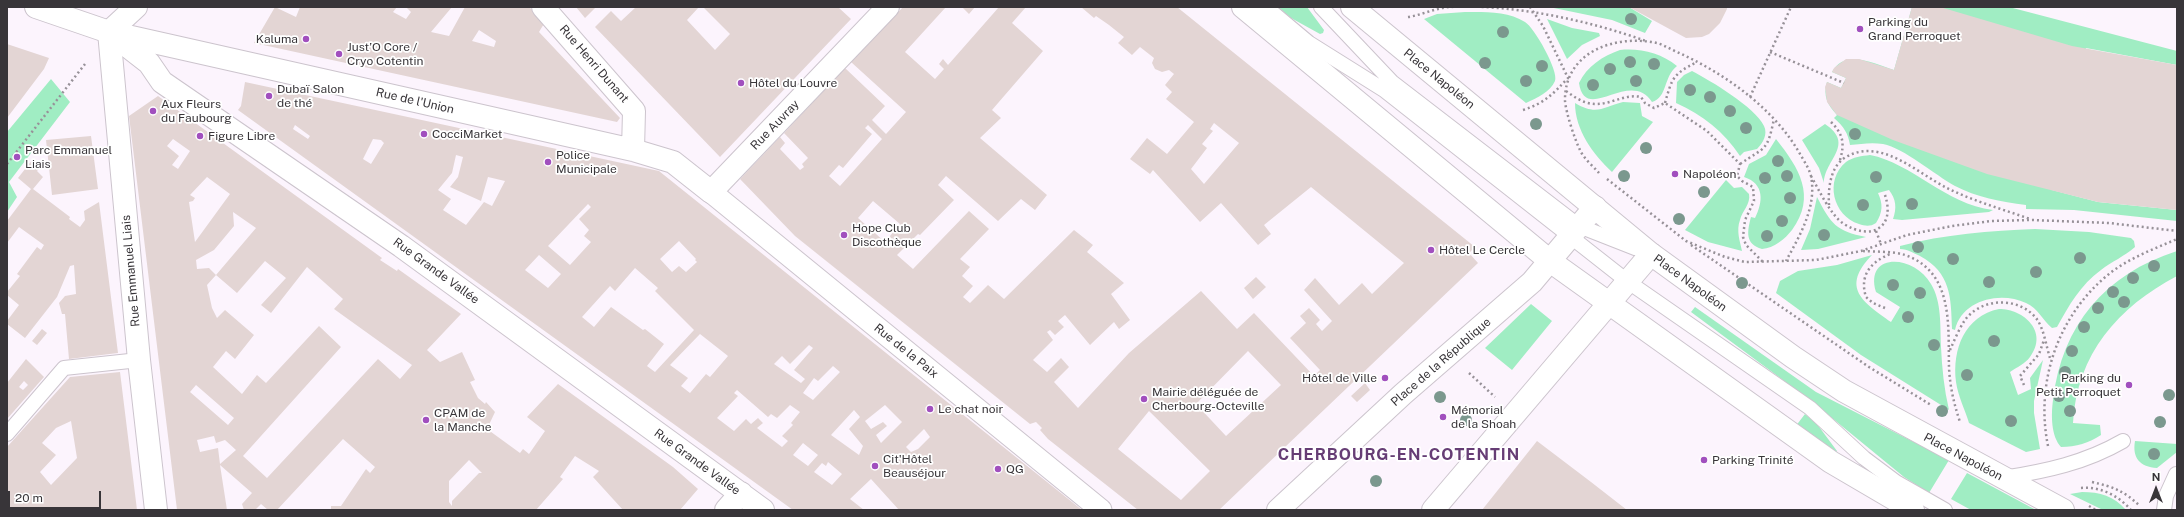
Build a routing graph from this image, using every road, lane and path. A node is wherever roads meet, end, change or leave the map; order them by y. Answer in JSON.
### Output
{"nodes":[{"id":1,"x":36,"y":7,"type":"edge"},
{"id":2,"x":136,"y":7,"type":"edge"},
{"id":3,"x":543,"y":7,"type":"edge"},
{"id":4,"x":888,"y":7,"type":"edge"},
{"id":5,"x":1243,"y":7,"type":"edge"},
{"id":6,"x":1266,"y":7,"type":"edge"},
{"id":7,"x":1320,"y":7,"type":"edge"},
{"id":8,"x":1352,"y":7,"type":"edge"},
{"id":9,"x":1530,"y":7,"type":"edge"},
{"id":10,"x":1791,"y":7,"type":"edge"},
{"id":11,"x":1402,"y":12,"type":"dead end"},
{"id":12,"x":1534,"y":14,"type":"junction"},
{"id":13,"x":109,"y":32,"type":"junction"},
{"id":14,"x":1650,"y":43,"type":"junction"},
{"id":15,"x":1770,"y":52,"type":"junction"},
{"id":16,"x":1697,"y":62,"type":"junction"},
{"id":17,"x":1568,"y":78,"type":"junction"},
{"id":18,"x":1844,"y":83,"type":"dead end"},
{"id":19,"x":1566,"y":91,"type":"junction"},
{"id":20,"x":1750,"y":97,"type":"junction"},
{"id":21,"x":1665,"y":103,"type":"junction"},
{"id":22,"x":1523,"y":110,"type":"dead end"},
{"id":23,"x":1774,"y":119,"type":"junction"},
{"id":24,"x":1831,"y":122,"type":"dead end"},
{"id":25,"x":633,"y":150,"type":"junction"},
{"id":26,"x":1840,"y":160,"type":"junction"},
{"id":27,"x":7,"y":164,"type":"edge"},
{"id":28,"x":1740,"y":164,"type":"junction"},
{"id":29,"x":1599,"y":174,"type":"dead end"},
{"id":30,"x":1811,"y":176,"type":"junction"},
{"id":31,"x":1606,"y":178,"type":"dead end"},
{"id":32,"x":711,"y":192,"type":"junction"},
{"id":33,"x":1885,"y":195,"type":"dead end"},
{"id":34,"x":1829,"y":205,"type":"junction"},
{"id":35,"x":1595,"y":207,"type":"junction"},
{"id":36,"x":2032,"y":220,"type":"junction"},
{"id":37,"x":1575,"y":231,"type":"junction"},
{"id":38,"x":1876,"y":231,"type":"junction"},
{"id":39,"x":2177,"y":231,"type":"edge"},
{"id":40,"x":2177,"y":239,"type":"edge"},
{"id":41,"x":1686,"y":241,"type":"junction"},
{"id":42,"x":1881,"y":244,"type":"junction"},
{"id":43,"x":1861,"y":251,"type":"junction"},
{"id":44,"x":1891,"y":253,"type":"junction"},
{"id":45,"x":1651,"y":254,"type":"junction"},
{"id":46,"x":1550,"y":261,"type":"junction"},
{"id":47,"x":1786,"y":261,"type":"junction"},
{"id":48,"x":1763,"y":262,"type":"junction"},
{"id":49,"x":1627,"y":281,"type":"junction"},
{"id":50,"x":1608,"y":303,"type":"junction"},
{"id":51,"x":1885,"y":308,"type":"dead end"},
{"id":52,"x":2044,"y":340,"type":"junction"},
{"id":53,"x":1949,"y":351,"type":"junction"},
{"id":54,"x":1449,"y":354,"type":"junction"},
{"id":55,"x":2050,"y":359,"type":"junction"},
{"id":56,"x":139,"y":360,"type":"junction"},
{"id":57,"x":2024,"y":385,"type":"dead end"},
{"id":58,"x":1934,"y":406,"type":"dead end"},
{"id":59,"x":1514,"y":415,"type":"junction"},
{"id":60,"x":1953,"y":418,"type":"dead end"},
{"id":61,"x":1960,"y":422,"type":"junction"},
{"id":62,"x":1964,"y":425,"type":"dead end"},
{"id":63,"x":7,"y":434,"type":"edge"},
{"id":64,"x":2124,"y":441,"type":"dead end"},
{"id":65,"x":2052,"y":469,"type":"junction"},
{"id":66,"x":2176,"y":474,"type":"edge"},
{"id":67,"x":2003,"y":478,"type":"junction"},
{"id":68,"x":2077,"y":489,"type":"dead end"},
{"id":69,"x":741,"y":493,"type":"junction"},
{"id":70,"x":156,"y":510,"type":"edge"},
{"id":71,"x":726,"y":510,"type":"edge"},
{"id":72,"x":763,"y":510,"type":"edge"},
{"id":73,"x":1101,"y":510,"type":"edge"},
{"id":74,"x":1278,"y":510,"type":"edge"},
{"id":75,"x":1433,"y":510,"type":"edge"},
{"id":76,"x":1913,"y":510,"type":"edge"},
{"id":77,"x":1945,"y":510,"type":"edge"},
{"id":78,"x":2063,"y":510,"type":"edge"},
{"id":79,"x":2131,"y":510,"type":"edge"},
{"id":80,"x":2145,"y":510,"type":"edge"},
{"id":81,"x":2164,"y":510,"type":"edge"}],
"edges":[{"from":1,"to":13,"type":"street"},
{"from":2,"to":13,"type":"street"},
{"from":3,"to":25,"type":"street","name":"Rue Henri Dunant"},
{"from":4,"to":32,"type":"street","name":"Rue Auvray"},
{"from":5,"to":46,"type":"street"},
{"from":6,"to":37,"type":"lane"},
{"from":7,"to":37,"type":"lane"},
{"from":8,"to":35,"type":"street","name":"Place Napoléon"},
{"from":9,"to":12,"type":"path"},
{"from":10,"to":15,"type":"path"},
{"from":11,"to":12,"type":"path"},
{"from":12,"to":14,"type":"path"},
{"from":12,"to":17,"type":"path"},
{"from":13,"to":25,"type":"street","name":"Rue de l'Union"},
{"from":13,"to":27,"type":"path"},
{"from":13,"to":56,"type":"street","name":"Rue Emmanuel Liais"},
{"from":13,"to":69,"type":"street","name":"Rue Grande Vallée"},
{"from":14,"to":16,"type":"path"},
{"from":14,"to":17,"type":"path"},
{"from":15,"to":18,"type":"path"},
{"from":15,"to":20,"type":"path"},
{"from":16,"to":20,"type":"path"},
{"from":16,"to":21,"type":"path"},
{"from":17,"to":19,"type":"path"},
{"from":17,"to":22,"type":"path"},
{"from":19,"to":21,"type":"path"},
{"from":19,"to":29,"type":"path"},
{"from":20,"to":23,"type":"path"},
{"from":21,"to":28,"type":"path"},
{"from":23,"to":28,"type":"path"},
{"from":23,"to":30,"type":"path"},
{"from":24,"to":26,"type":"path"},
{"from":25,"to":32,"type":"street","name":"Rue de l'Union"},
{"from":26,"to":34,"type":"path"},
{"from":26,"to":36,"type":"path"},
{"from":28,"to":48,"type":"path"},
{"from":30,"to":34,"type":"path"},
{"from":30,"to":47,"type":"path"},
{"from":31,"to":41,"type":"path"},
{"from":32,"to":73,"type":"street","name":"Rue de la Paix"},
{"from":33,"to":38,"type":"path"},
{"from":34,"to":38,"type":"path"},
{"from":35,"to":37,"type":"street","name":"Place de la République"},
{"from":35,"to":45,"type":"street","name":"Place Napoléon"},
{"from":36,"to":39,"type":"path"},
{"from":36,"to":42,"type":"path"},
{"from":37,"to":45,"type":"lane"},
{"from":37,"to":46,"type":"street","name":"Place de la République"},
{"from":37,"to":49,"type":"lane"},
{"from":38,"to":42,"type":"path"},
{"from":40,"to":55,"type":"path"},
{"from":41,"to":48,"type":"path"},
{"from":41,"to":58,"type":"path"},
{"from":42,"to":43,"type":"path"},
{"from":43,"to":44,"type":"path"},
{"from":43,"to":47,"type":"path"},
{"from":44,"to":51,"type":"path"},
{"from":44,"to":53,"type":"path"},
{"from":45,"to":49,"type":"street"},
{"from":45,"to":67,"type":"street","name":"Place Napoléon"},
{"from":46,"to":50,"type":"street"},
{"from":46,"to":54,"type":"street","name":"Place de la République"},
{"from":47,"to":48,"type":"path"},
{"from":49,"to":50,"type":"street"},
{"from":49,"to":77,"type":"lane"},
{"from":50,"to":59,"type":"street"},
{"from":50,"to":76,"type":"street"},
{"from":52,"to":53,"type":"path"},
{"from":52,"to":55,"type":"path"},
{"from":52,"to":57,"type":"path"},
{"from":53,"to":61,"type":"path"},
{"from":54,"to":59,"type":"path"},
{"from":54,"to":74,"type":"street","name":"Place de la République"},
{"from":55,"to":65,"type":"path"},
{"from":56,"to":63,"type":"lane"},
{"from":56,"to":70,"type":"street","name":"Rue Emmanuel Liais"},
{"from":59,"to":75,"type":"street"},
{"from":60,"to":61,"type":"path"},
{"from":61,"to":62,"type":"path"},
{"from":64,"to":65,"type":"lane"},
{"from":65,"to":67,"type":"lane"},
{"from":65,"to":80,"type":"path"},
{"from":66,"to":81,"type":"lane"},
{"from":67,"to":78,"type":"street","name":"Place Napoléon"},
{"from":68,"to":79,"type":"path"},
{"from":69,"to":71,"type":"street"},
{"from":69,"to":72,"type":"street","name":"Rue Grande Vallée"}]}
